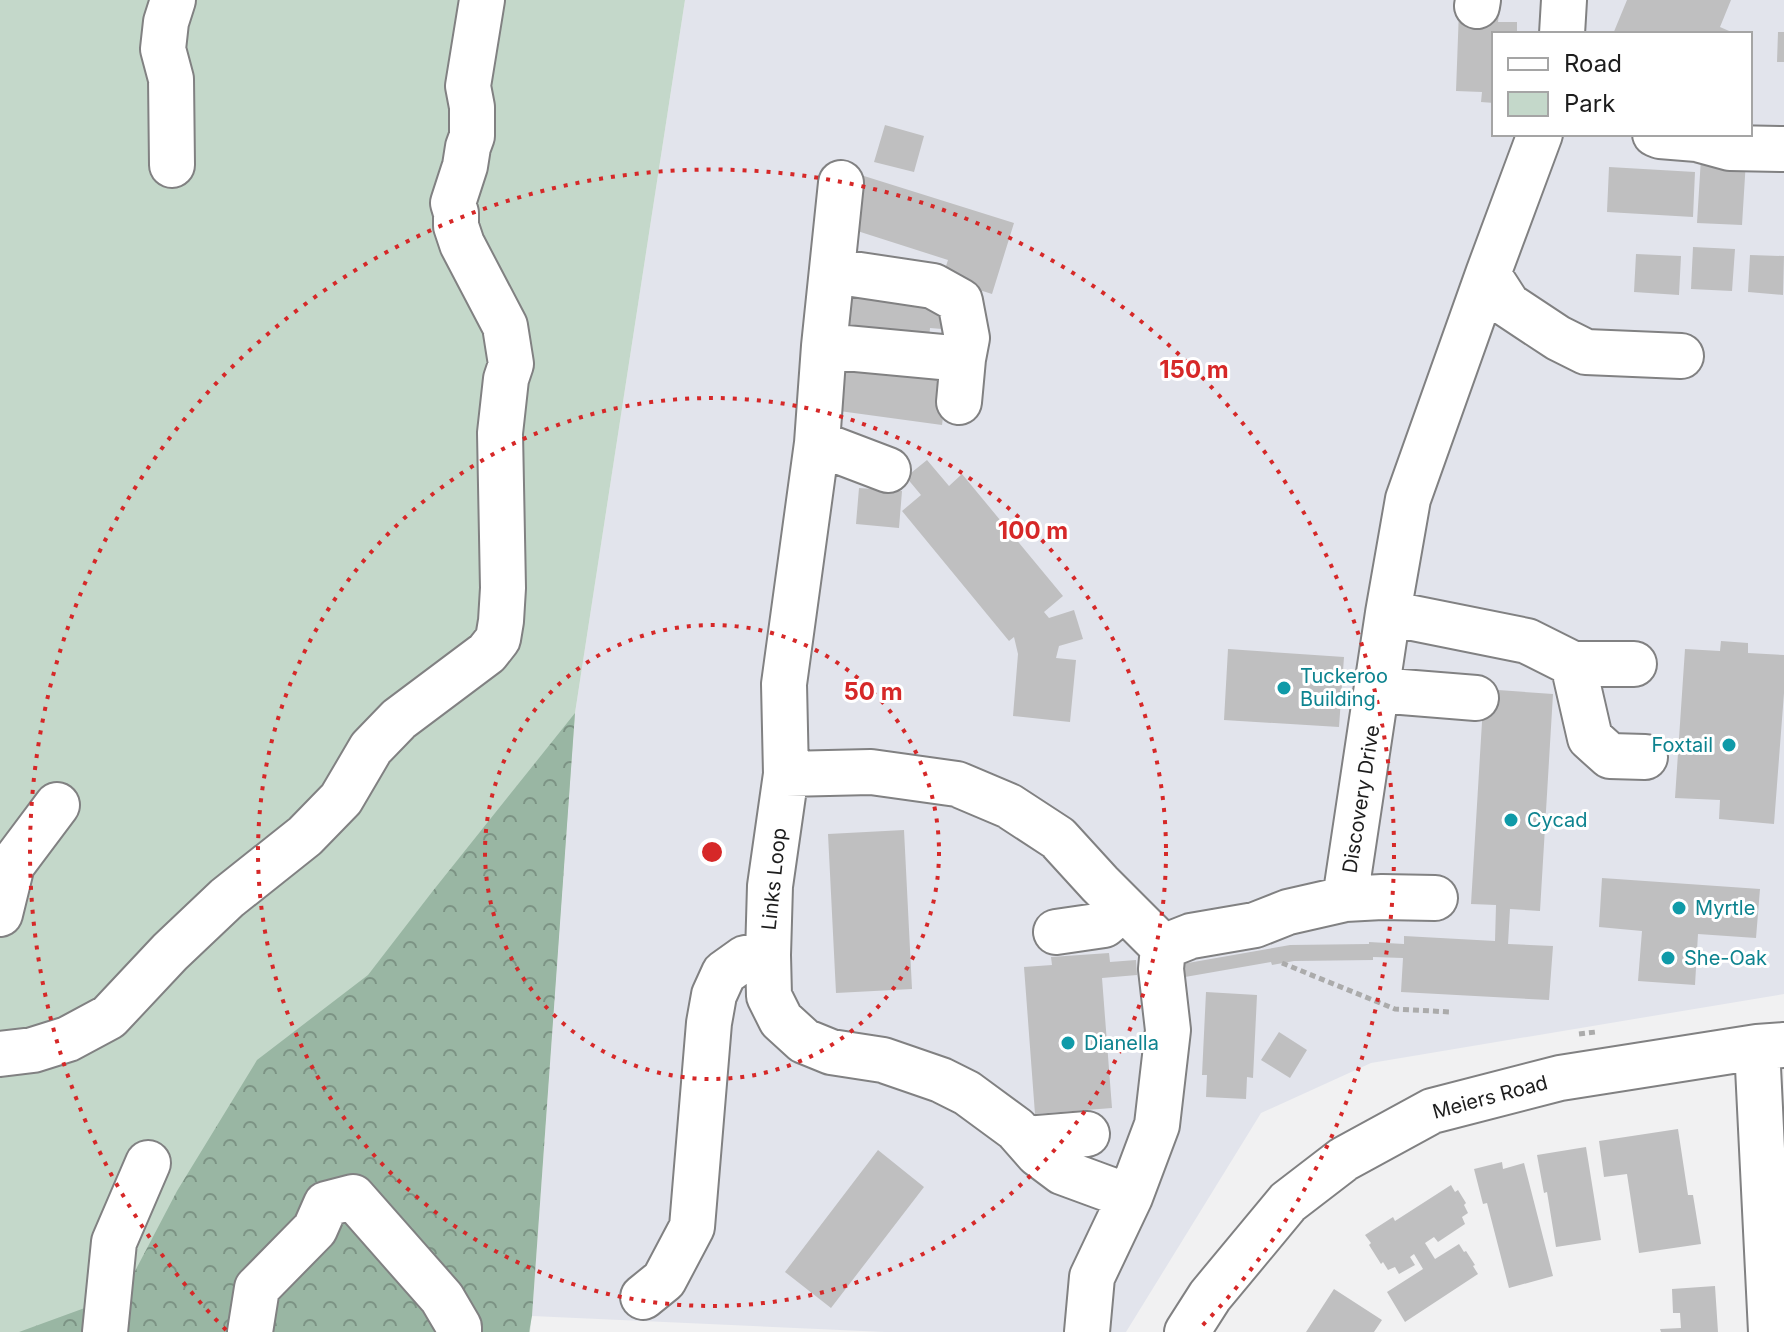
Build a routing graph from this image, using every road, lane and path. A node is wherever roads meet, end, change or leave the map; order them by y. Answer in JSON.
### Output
{"nodes":[{"id":1,"x":173,"y":0,"type":"edge"},
{"id":2,"x":482,"y":0,"type":"edge"},
{"id":3,"x":1564,"y":0,"type":"edge"},
{"id":4,"x":1562,"y":32,"type":"edge"},
{"id":5,"x":1539,"y":136,"type":"edge"},
{"id":6,"x":1660,"y":136,"type":"edge"},
{"id":7,"x":1784,"y":149,"type":"edge"},
{"id":8,"x":172,"y":165,"type":"dead end"},
{"id":9,"x":841,"y":183,"type":"dead end"},
{"id":10,"x":833,"y":271,"type":"junction"},
{"id":11,"x":1488,"y":274,"type":"junction"},
{"id":12,"x":824,"y":346,"type":"junction"},
{"id":13,"x":1681,"y":356,"type":"dead end"},
{"id":14,"x":817,"y":443,"type":"junction"},
{"id":15,"x":888,"y":470,"type":"dead end"},
{"id":16,"x":1388,"y":613,"type":"junction"},
{"id":17,"x":1573,"y":664,"type":"junction"},
{"id":18,"x":1634,"y":664,"type":"dead end"},
{"id":19,"x":1377,"y":690,"type":"junction"},
{"id":20,"x":1476,"y":698,"type":"dead end"},
{"id":21,"x":1645,"y":757,"type":"dead end"},
{"id":22,"x":786,"y":774,"type":"junction"},
{"id":23,"x":57,"y":805,"type":"dead end"},
{"id":24,"x":1435,"y":898,"type":"dead end"},
{"id":25,"x":1345,"y":899,"type":"junction"},
{"id":26,"x":1124,"y":908,"type":"junction"},
{"id":27,"x":0,"y":914,"type":"edge"},
{"id":28,"x":1056,"y":932,"type":"dead end"},
{"id":29,"x":1163,"y":947,"type":"junction"},
{"id":30,"x":768,"y":955,"type":"junction"},
{"id":31,"x":1282,"y":963,"type":"dead end"},
{"id":32,"x":1450,"y":1012,"type":"dead end"},
{"id":33,"x":1596,"y":1032,"type":"dead end"},
{"id":34,"x":1574,"y":1035,"type":"dead end"},
{"id":35,"x":1771,"y":1046,"type":"edge"},
{"id":36,"x":0,"y":1054,"type":"edge"},
{"id":37,"x":1087,"y":1134,"type":"dead end"},
{"id":38,"x":1026,"y":1139,"type":"junction"},
{"id":39,"x":148,"y":1163,"type":"dead end"},
{"id":40,"x":1130,"y":1197,"type":"junction"},
{"id":41,"x":643,"y":1297,"type":"dead end"},
{"id":42,"x":105,"y":1332,"type":"edge"},
{"id":43,"x":250,"y":1332,"type":"edge"},
{"id":44,"x":459,"y":1332,"type":"edge"},
{"id":45,"x":1087,"y":1332,"type":"edge"},
{"id":46,"x":1187,"y":1332,"type":"edge"},
{"id":47,"x":1771,"y":1332,"type":"edge"}],
"edges":[{"from":1,"to":8,"type":"street"},
{"from":2,"to":36,"type":"street"},
{"from":3,"to":4,"type":"street"},
{"from":5,"to":11,"type":"street","name":"Discovery Drive"},
{"from":6,"to":7,"type":"street"},
{"from":9,"to":10,"type":"street","name":"Links Loop"},
{"from":10,"to":12,"type":"street","name":"Links Loop"},
{"from":10,"to":12,"type":"street"},
{"from":11,"to":13,"type":"street"},
{"from":11,"to":16,"type":"street","name":"Discovery Drive"},
{"from":12,"to":14,"type":"street","name":"Links Loop"},
{"from":14,"to":15,"type":"street"},
{"from":14,"to":22,"type":"street","name":"Links Loop"},
{"from":16,"to":17,"type":"street"},
{"from":16,"to":19,"type":"street","name":"Discovery Drive"},
{"from":17,"to":18,"type":"street"},
{"from":17,"to":21,"type":"street"},
{"from":19,"to":20,"type":"street"},
{"from":19,"to":25,"type":"street","name":"Discovery Drive"},
{"from":22,"to":26,"type":"street"},
{"from":22,"to":30,"type":"street","name":"Links Loop"},
{"from":23,"to":27,"type":"street"},
{"from":24,"to":25,"type":"street"},
{"from":25,"to":29,"type":"street","name":"Discovery Drive"},
{"from":26,"to":28,"type":"street"},
{"from":26,"to":29,"type":"street"},
{"from":29,"to":40,"type":"street"},
{"from":30,"to":38,"type":"street","name":"Links Loop"},
{"from":30,"to":41,"type":"street"},
{"from":31,"to":32,"type":"path"},
{"from":33,"to":34,"type":"path"},
{"from":35,"to":46,"type":"street","name":"Meiers Road"},
{"from":35,"to":47,"type":"street"},
{"from":37,"to":38,"type":"street"},
{"from":38,"to":40,"type":"street","name":"Links Loop"},
{"from":39,"to":42,"type":"street"},
{"from":40,"to":45,"type":"street"},
{"from":43,"to":44,"type":"street"}]}
